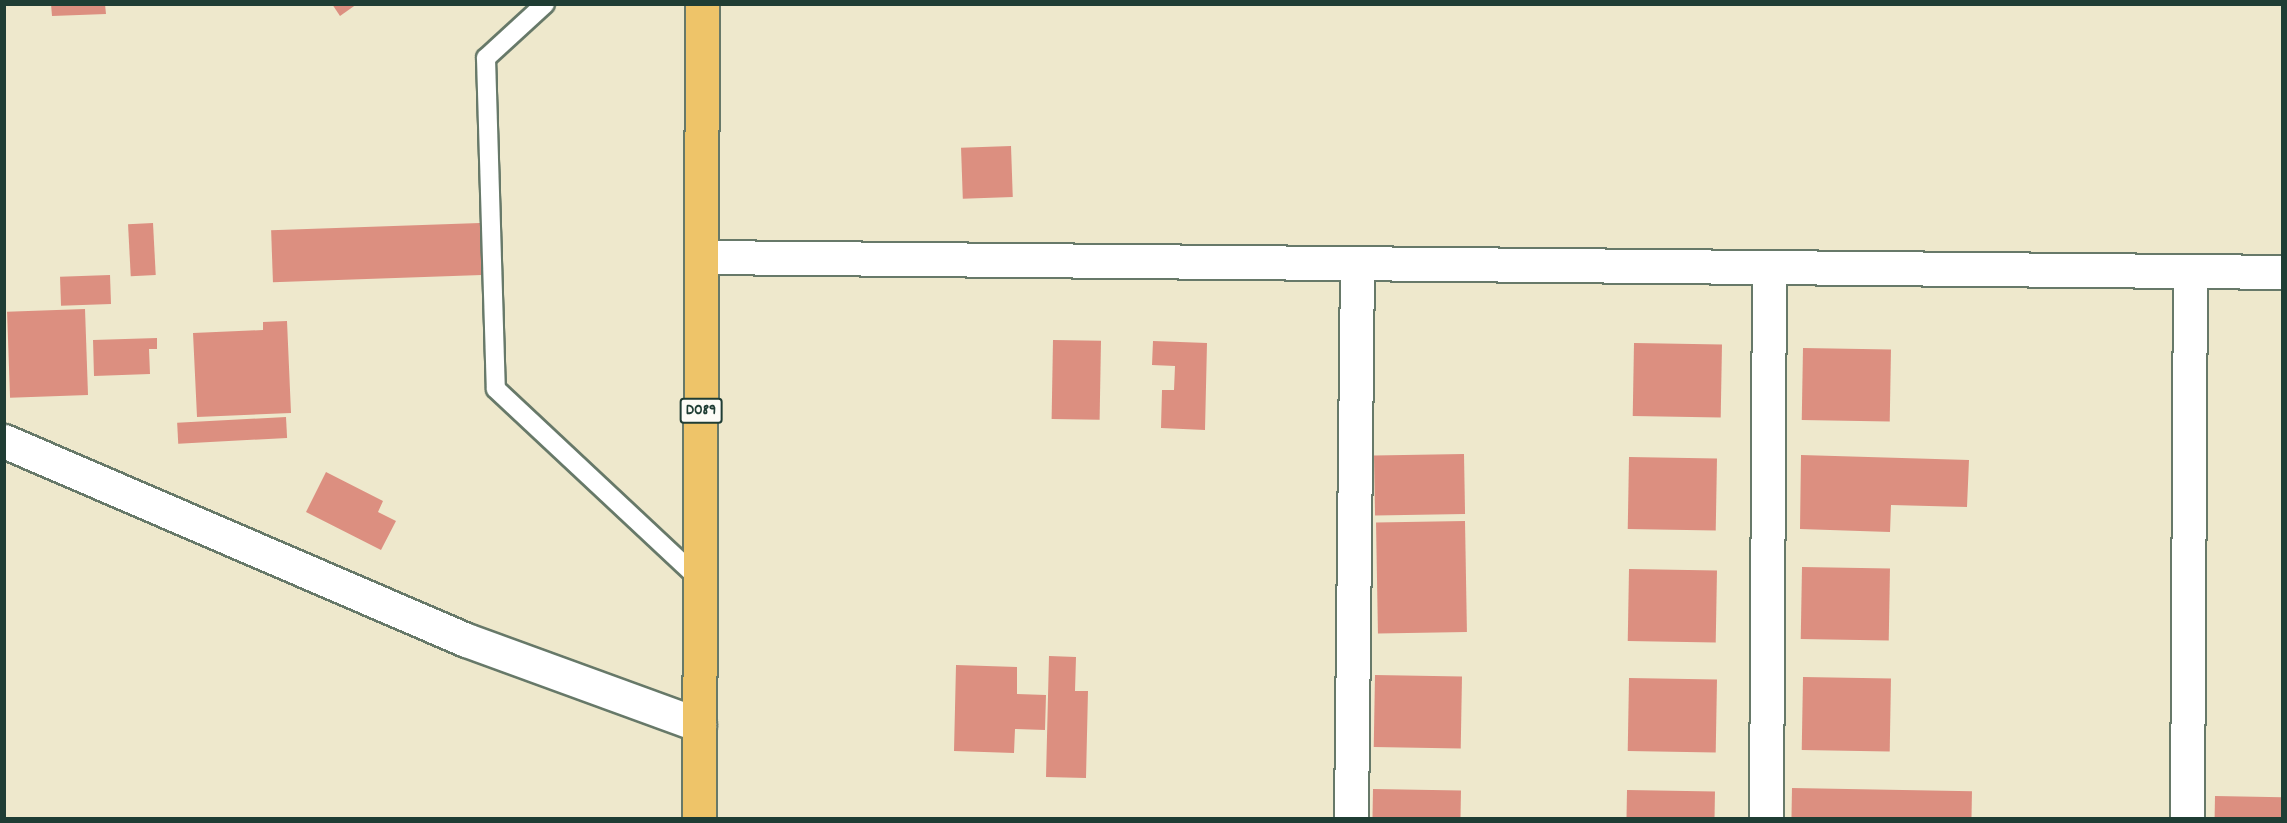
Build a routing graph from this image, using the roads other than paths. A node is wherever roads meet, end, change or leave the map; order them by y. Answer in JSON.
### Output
{"nodes":[{"id":1,"x":545,"y":4,"type":"edge"},
{"id":2,"x":702,"y":4,"type":"edge"},
{"id":3,"x":701,"y":257,"type":"junction"},
{"id":4,"x":1357,"y":264,"type":"junction"},
{"id":5,"x":1769,"y":267,"type":"junction"},
{"id":6,"x":2190,"y":271,"type":"junction"},
{"id":7,"x":2283,"y":272,"type":"edge"},
{"id":8,"x":4,"y":441,"type":"edge"},
{"id":9,"x":700,"y":580,"type":"junction"},
{"id":10,"x":699,"y":726,"type":"junction"},
{"id":11,"x":699,"y":819,"type":"edge"},
{"id":12,"x":1351,"y":819,"type":"edge"},
{"id":13,"x":1766,"y":819,"type":"edge"},
{"id":14,"x":2187,"y":819,"type":"edge"}],
"edges":[{"from":1,"to":9,"type":"lane"},
{"from":2,"to":3,"type":"main road","number":"D089"},
{"from":3,"to":4,"type":"street"},
{"from":3,"to":9,"type":"main road","number":"D089"},
{"from":4,"to":5,"type":"street"},
{"from":4,"to":12,"type":"street"},
{"from":5,"to":6,"type":"street"},
{"from":5,"to":13,"type":"street"},
{"from":6,"to":7,"type":"street"},
{"from":6,"to":14,"type":"street"},
{"from":8,"to":10,"type":"street"},
{"from":9,"to":10,"type":"main road","number":"D089"},
{"from":10,"to":11,"type":"main road","number":"D089"}]}
